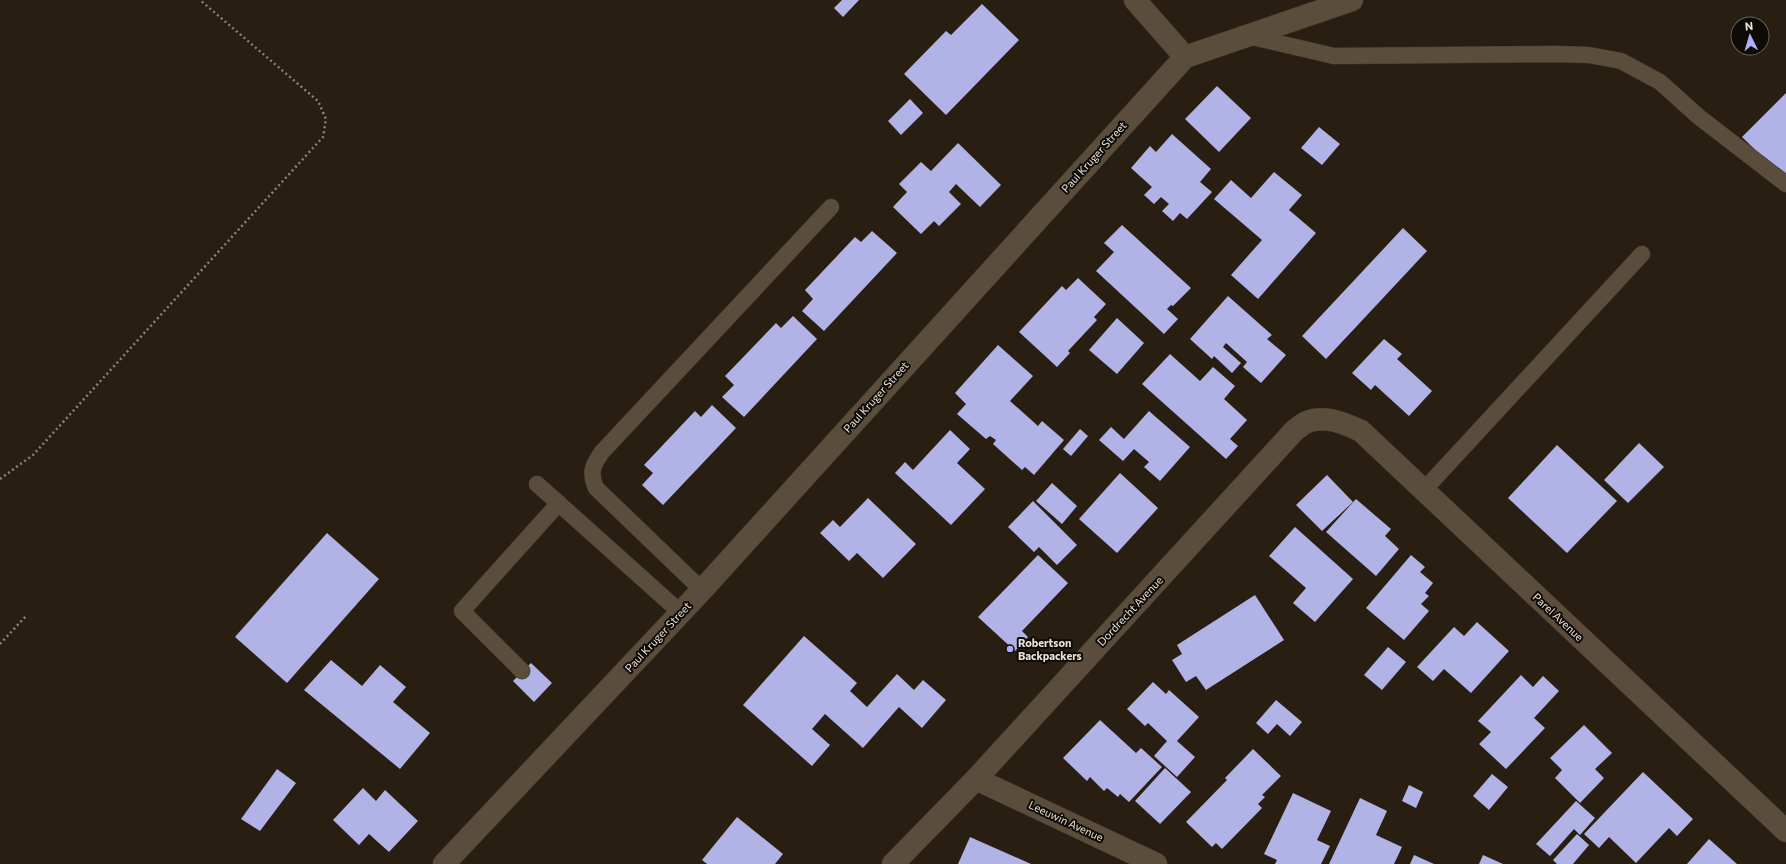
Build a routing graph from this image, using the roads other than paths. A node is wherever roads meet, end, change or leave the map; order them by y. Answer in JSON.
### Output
{"nodes":[{"id":1,"x":1135,"y":0,"type":"edge"},
{"id":2,"x":1352,"y":0,"type":"edge"},
{"id":3,"x":1248,"y":36,"type":"junction"},
{"id":4,"x":1185,"y":57,"type":"junction"},
{"id":5,"x":1786,"y":184,"type":"edge"},
{"id":6,"x":831,"y":207,"type":"dead end"},
{"id":7,"x":1642,"y":254,"type":"dead end"},
{"id":8,"x":1322,"y":419,"type":"joint"},
{"id":9,"x":537,"y":484,"type":"dead end"},
{"id":10,"x":1423,"y":491,"type":"junction"},
{"id":11,"x":558,"y":504,"type":"junction"},
{"id":12,"x":702,"y":590,"type":"junction"},
{"id":13,"x":681,"y":613,"type":"junction"},
{"id":14,"x":522,"y":671,"type":"dead end"},
{"id":15,"x":976,"y":779,"type":"junction"},
{"id":16,"x":1786,"y":831,"type":"edge"},
{"id":17,"x":444,"y":864,"type":"edge"},
{"id":18,"x":893,"y":864,"type":"edge"},
{"id":19,"x":1156,"y":864,"type":"edge"}],
"edges":[{"from":1,"to":4,"type":"street"},
{"from":2,"to":3,"type":"street","name":"Paul Kruger Street"},
{"from":3,"to":4,"type":"street","name":"Paul Kruger Street"},
{"from":3,"to":5,"type":"lane"},
{"from":4,"to":12,"type":"street","name":"Paul Kruger Street"},
{"from":6,"to":12,"type":"lane"},
{"from":7,"to":10,"type":"lane"},
{"from":8,"to":10,"type":"street","name":"Parel Avenue"},
{"from":8,"to":15,"type":"street","name":"Dordrecht Avenue"},
{"from":9,"to":11,"type":"lane"},
{"from":10,"to":16,"type":"street","name":"Parel Avenue"},
{"from":11,"to":13,"type":"lane"},
{"from":11,"to":14,"type":"lane"},
{"from":12,"to":13,"type":"street","name":"Paul Kruger Street"},
{"from":13,"to":17,"type":"street","name":"Paul Kruger Street"},
{"from":15,"to":18,"type":"street","name":"Dordrecht Avenue"},
{"from":15,"to":19,"type":"street","name":"Leeuwin Avenue"}]}
